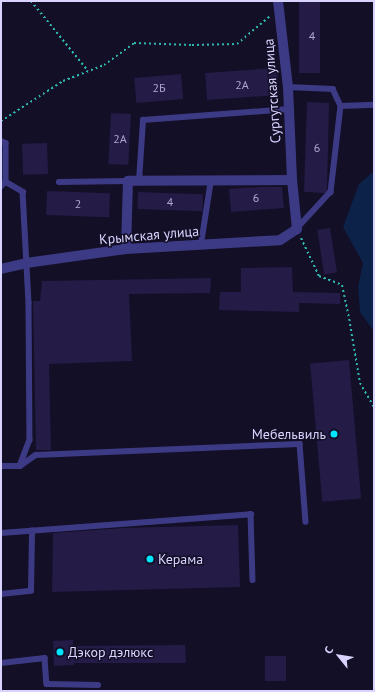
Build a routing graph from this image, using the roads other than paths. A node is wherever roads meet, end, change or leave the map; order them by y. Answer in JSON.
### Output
{"nodes":[{"id":1,"x":279,"y":5,"type":"edge"},
{"id":2,"x":288,"y":87,"type":"junction"},
{"id":3,"x":374,"y":105,"type":"edge"},
{"id":4,"x":341,"y":106,"type":"junction"},
{"id":5,"x":289,"y":109,"type":"junction"},
{"id":6,"x":1,"y":141,"type":"edge"},
{"id":7,"x":211,"y":180,"type":"junction"},
{"id":8,"x":292,"y":180,"type":"junction"},
{"id":9,"x":128,"y":181,"type":"junction"},
{"id":10,"x":139,"y":181,"type":"junction"},
{"id":11,"x":6,"y":182,"type":"junction"},
{"id":12,"x":59,"y":182,"type":"dead end"},
{"id":13,"x":1,"y":187,"type":"edge"},
{"id":14,"x":297,"y":229,"type":"junction"},
{"id":15,"x":201,"y":244,"type":"junction"},
{"id":16,"x":126,"y":249,"type":"junction"},
{"id":17,"x":26,"y":263,"type":"junction"},
{"id":18,"x":1,"y":269,"type":"edge"},
{"id":19,"x":1,"y":466,"type":"edge"},
{"id":20,"x":20,"y":466,"type":"junction"},
{"id":21,"x":306,"y":522,"type":"dead end"},
{"id":22,"x":32,"y":531,"type":"junction"},
{"id":23,"x":1,"y":533,"type":"edge"},
{"id":24,"x":253,"y":580,"type":"dead end"},
{"id":25,"x":1,"y":594,"type":"edge"},
{"id":26,"x":1,"y":663,"type":"edge"},
{"id":27,"x":98,"y":685,"type":"dead end"}],
"edges":[{"from":1,"to":2,"type":"street","name":"Сургутская улица"},
{"from":2,"to":4,"type":"lane"},
{"from":2,"to":5,"type":"street","name":"Сургутская улица"},
{"from":3,"to":4,"type":"lane"},
{"from":4,"to":14,"type":"lane"},
{"from":5,"to":8,"type":"street","name":"Сургутская улица"},
{"from":5,"to":10,"type":"lane"},
{"from":6,"to":11,"type":"lane"},
{"from":7,"to":8,"type":"street"},
{"from":7,"to":10,"type":"street"},
{"from":7,"to":15,"type":"lane"},
{"from":8,"to":14,"type":"street","name":"Сургутская улица"},
{"from":9,"to":10,"type":"street"},
{"from":9,"to":12,"type":"lane"},
{"from":9,"to":16,"type":"street"},
{"from":11,"to":13,"type":"lane"},
{"from":11,"to":17,"type":"lane"},
{"from":14,"to":15,"type":"street","name":"Крымская улица"},
{"from":15,"to":16,"type":"street","name":"Крымская улица"},
{"from":16,"to":17,"type":"street","name":"Крымская улица"},
{"from":17,"to":18,"type":"street","name":"Крымская улица"},
{"from":17,"to":20,"type":"lane"},
{"from":19,"to":20,"type":"lane"},
{"from":20,"to":21,"type":"lane"},
{"from":22,"to":23,"type":"lane"},
{"from":22,"to":24,"type":"lane"},
{"from":22,"to":25,"type":"lane"},
{"from":26,"to":27,"type":"lane"}]}
